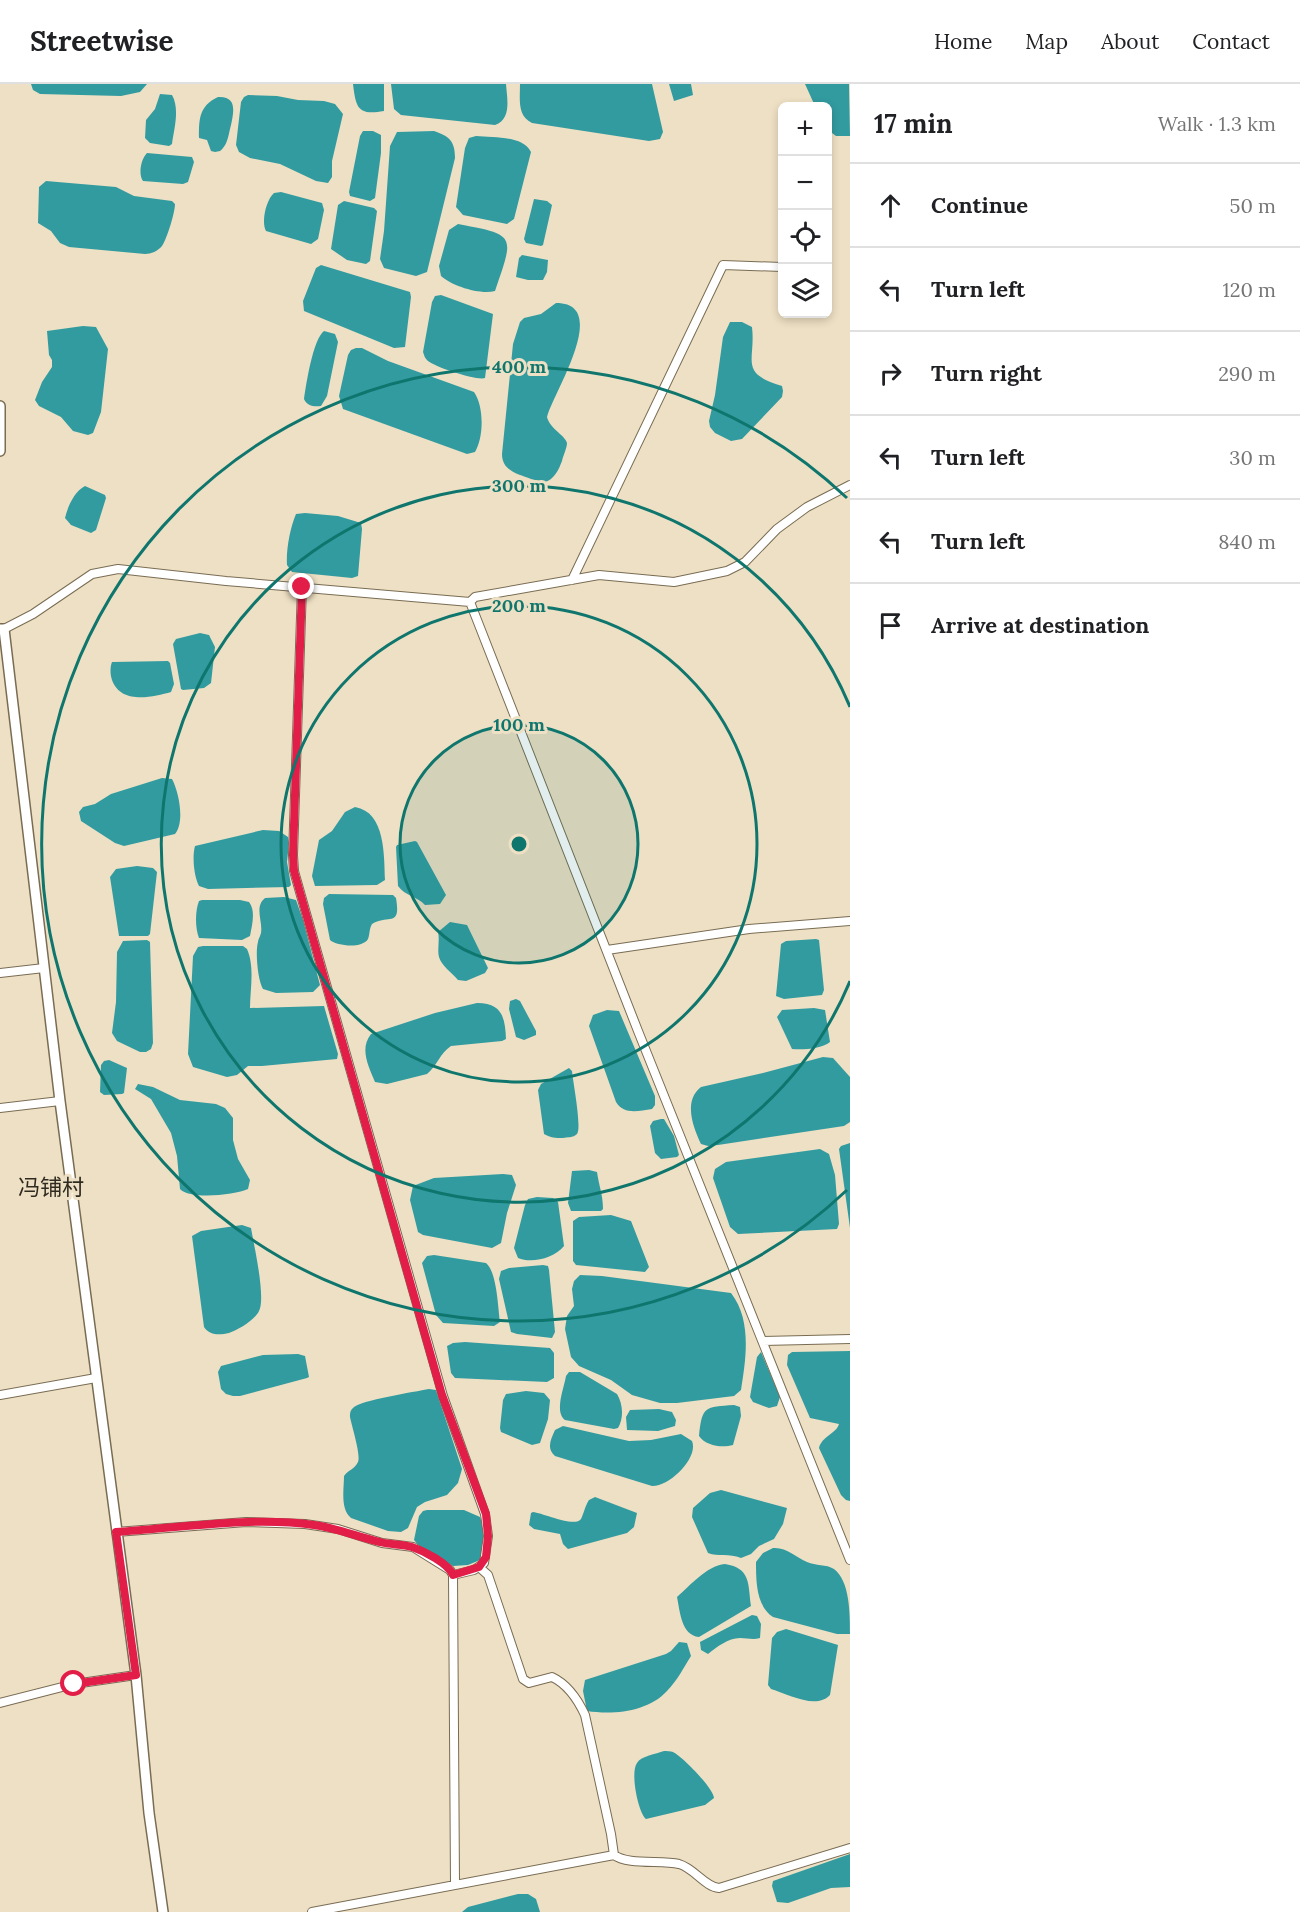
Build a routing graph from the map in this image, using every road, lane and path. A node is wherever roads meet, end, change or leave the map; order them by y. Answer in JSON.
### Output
{"nodes":[{"id":1,"x":778,"y":267,"type":"edge"},
{"id":2,"x":0,"y":406,"type":"edge"},
{"id":3,"x":0,"y":451,"type":"edge"},
{"id":4,"x":850,"y":485,"type":"edge"},
{"id":5,"x":572,"y":580,"type":"junction"},
{"id":6,"x":302,"y":587,"type":"junction"},
{"id":7,"x":470,"y":602,"type":"junction"},
{"id":8,"x":2,"y":629,"type":"edge"},
{"id":9,"x":850,"y":921,"type":"edge"},
{"id":10,"x":607,"y":950,"type":"junction"},
{"id":11,"x":44,"y":968,"type":"junction"},
{"id":12,"x":0,"y":974,"type":"edge"},
{"id":13,"x":60,"y":1101,"type":"junction"},
{"id":14,"x":0,"y":1108,"type":"edge"},
{"id":15,"x":850,"y":1340,"type":"edge"},
{"id":16,"x":763,"y":1341,"type":"junction"},
{"id":17,"x":96,"y":1378,"type":"junction"},
{"id":18,"x":0,"y":1395,"type":"edge"},
{"id":19,"x":116,"y":1532,"type":"junction"},
{"id":20,"x":850,"y":1560,"type":"edge"},
{"id":21,"x":479,"y":1567,"type":"junction"},
{"id":22,"x":453,"y":1575,"type":"junction"},
{"id":23,"x":136,"y":1675,"type":"junction"},
{"id":24,"x":0,"y":1703,"type":"edge"},
{"id":25,"x":850,"y":1848,"type":"edge"},
{"id":26,"x":614,"y":1855,"type":"junction"},
{"id":27,"x":455,"y":1885,"type":"junction"},
{"id":28,"x":163,"y":1912,"type":"edge"},
{"id":29,"x":312,"y":1912,"type":"edge"}],
"edges":[{"from":1,"to":5,"type":"street"},
{"from":2,"to":3,"type":"street"},
{"from":4,"to":5,"type":"street"},
{"from":5,"to":7,"type":"street"},
{"from":6,"to":7,"type":"street"},
{"from":6,"to":8,"type":"street"},
{"from":6,"to":21,"type":"street"},
{"from":7,"to":10,"type":"street"},
{"from":8,"to":11,"type":"street"},
{"from":9,"to":10,"type":"street"},
{"from":10,"to":16,"type":"street"},
{"from":11,"to":12,"type":"street"},
{"from":11,"to":13,"type":"street"},
{"from":13,"to":14,"type":"street"},
{"from":13,"to":17,"type":"street"},
{"from":15,"to":16,"type":"street"},
{"from":16,"to":20,"type":"street"},
{"from":17,"to":18,"type":"street"},
{"from":17,"to":19,"type":"street"},
{"from":19,"to":22,"type":"street"},
{"from":19,"to":23,"type":"street"},
{"from":21,"to":22,"type":"street"},
{"from":21,"to":26,"type":"street"},
{"from":22,"to":27,"type":"street"},
{"from":23,"to":24,"type":"street"},
{"from":23,"to":28,"type":"street"},
{"from":25,"to":26,"type":"street"},
{"from":26,"to":27,"type":"street"},
{"from":27,"to":29,"type":"street"}]}
